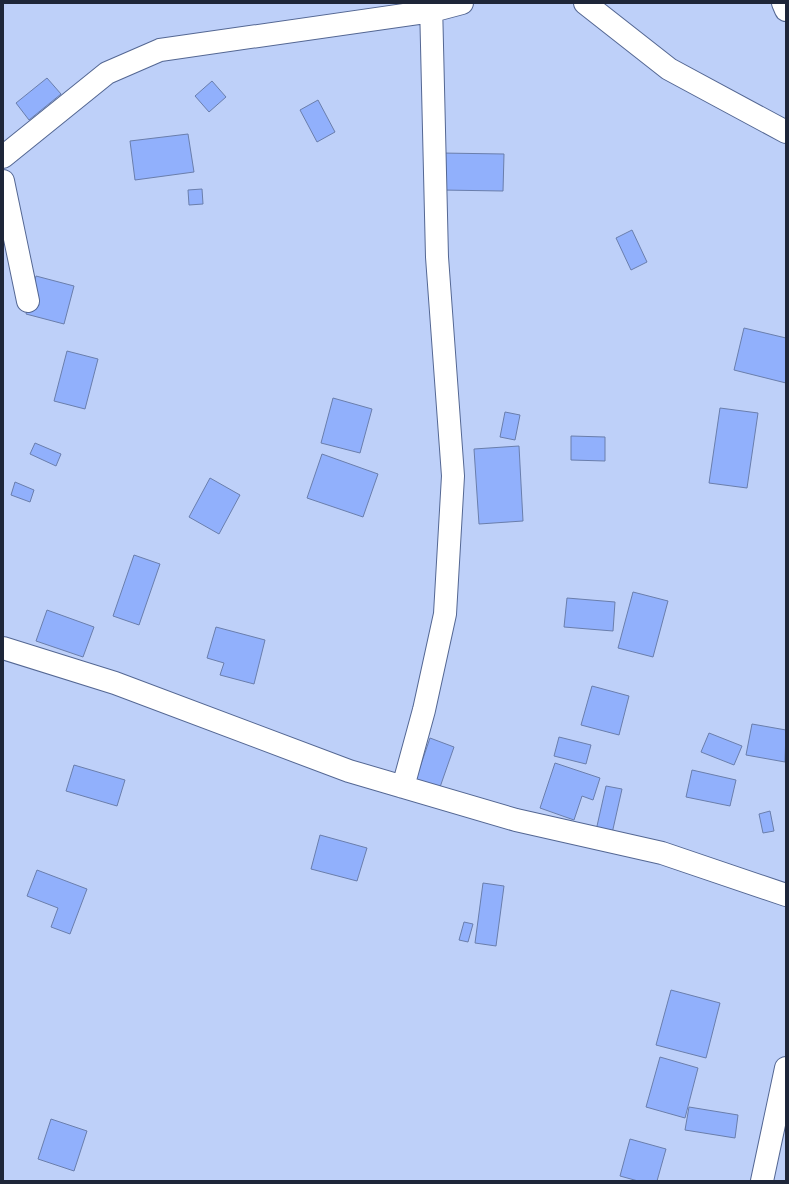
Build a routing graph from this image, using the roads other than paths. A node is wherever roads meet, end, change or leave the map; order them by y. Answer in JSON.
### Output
{"nodes":[{"id":1,"x":462,"y":3,"type":"edge"},
{"id":2,"x":585,"y":3,"type":"edge"},
{"id":3,"x":783,"y":3,"type":"edge"},
{"id":4,"x":431,"y":7,"type":"edge"},
{"id":5,"x":786,"y":10,"type":"edge"},
{"id":6,"x":786,"y":132,"type":"edge"},
{"id":7,"x":3,"y":157,"type":"edge"},
{"id":8,"x":3,"y":181,"type":"edge"},
{"id":9,"x":28,"y":301,"type":"dead end"},
{"id":10,"x":3,"y":648,"type":"edge"},
{"id":11,"x":403,"y":787,"type":"junction"},
{"id":12,"x":786,"y":895,"type":"edge"},
{"id":13,"x":786,"y":1068,"type":"edge"},
{"id":14,"x":762,"y":1181,"type":"edge"}],
"edges":[{"from":1,"to":4,"type":"street"},
{"from":2,"to":6,"type":"street"},
{"from":3,"to":5,"type":"street"},
{"from":4,"to":7,"type":"street"},
{"from":4,"to":11,"type":"street"},
{"from":8,"to":9,"type":"street"},
{"from":10,"to":11,"type":"street"},
{"from":11,"to":12,"type":"street"},
{"from":13,"to":14,"type":"street"}]}
